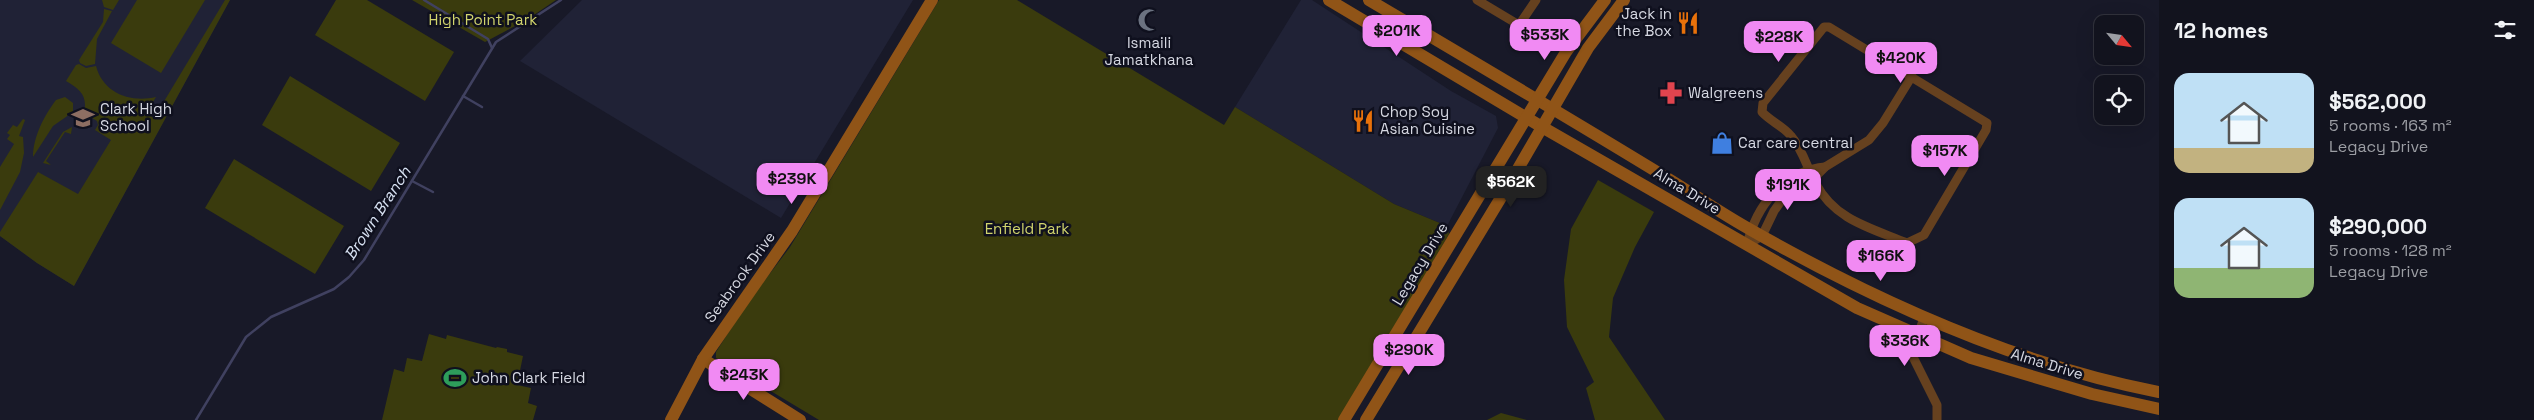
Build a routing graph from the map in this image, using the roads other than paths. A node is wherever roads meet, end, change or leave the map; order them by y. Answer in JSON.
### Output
{"nodes":[{"id":1,"x":932,"y":0,"type":"edge"},
{"id":2,"x":1329,"y":0,"type":"edge"},
{"id":3,"x":1369,"y":0,"type":"edge"},
{"id":4,"x":1476,"y":0,"type":"edge"},
{"id":5,"x":1536,"y":0,"type":"edge"},
{"id":6,"x":1605,"y":0,"type":"edge"},
{"id":7,"x":1624,"y":0,"type":"edge"},
{"id":8,"x":1407,"y":22,"type":"junction"},
{"id":9,"x":1398,"y":41,"type":"junction"},
{"id":10,"x":1912,"y":76,"type":"junction"},
{"id":11,"x":1537,"y":100,"type":"junction"},
{"id":12,"x":1553,"y":110,"type":"junction"},
{"id":13,"x":1527,"y":117,"type":"junction"},
{"id":14,"x":1542,"y":127,"type":"junction"},
{"id":15,"x":1825,"y":167,"type":"junction"},
{"id":16,"x":1808,"y":168,"type":"junction"},
{"id":17,"x":1668,"y":178,"type":"junction"},
{"id":18,"x":1813,"y":179,"type":"junction"},
{"id":19,"x":1660,"y":193,"type":"junction"},
{"id":20,"x":1460,"y":230,"type":"junction"},
{"id":21,"x":1756,"y":232,"type":"junction"},
{"id":22,"x":1476,"y":239,"type":"junction"},
{"id":23,"x":1747,"y":245,"type":"junction"},
{"id":24,"x":1924,"y":317,"type":"junction"},
{"id":25,"x":1917,"y":335,"type":"junction"},
{"id":26,"x":1393,"y":341,"type":"junction"},
{"id":27,"x":1410,"y":349,"type":"junction"},
{"id":28,"x":2030,"y":357,"type":"junction"},
{"id":29,"x":703,"y":359,"type":"junction"},
{"id":30,"x":2026,"y":374,"type":"junction"},
{"id":31,"x":2159,"y":392,"type":"edge"},
{"id":32,"x":2159,"y":409,"type":"edge"},
{"id":33,"x":671,"y":420,"type":"edge"},
{"id":34,"x":800,"y":420,"type":"edge"},
{"id":35,"x":1344,"y":420,"type":"edge"},
{"id":36,"x":1366,"y":420,"type":"edge"},
{"id":37,"x":1938,"y":420,"type":"edge"}],
"edges":[{"from":1,"to":29,"type":"main road","name":"Seabrook Drive"},
{"from":2,"to":9,"type":"main road","name":"Alma Drive"},
{"from":3,"to":8,"type":"main road","name":"Alma Drive"},
{"from":4,"to":5,"type":"street"},
{"from":6,"to":11,"type":"main road","name":"Legacy Drive"},
{"from":7,"to":12,"type":"main road"},
{"from":8,"to":9,"type":"main road"},
{"from":8,"to":11,"type":"main road","name":"Alma Drive"},
{"from":9,"to":13,"type":"main road","name":"Alma Drive"},
{"from":10,"to":15,"type":"street"},
{"from":10,"to":16,"type":"street"},
{"from":10,"to":18,"type":"street"},
{"from":11,"to":12,"type":"main road","name":"Alma Drive"},
{"from":11,"to":13,"type":"main road","name":"Legacy Drive"},
{"from":12,"to":14,"type":"main road"},
{"from":12,"to":17,"type":"main road","name":"Alma Drive"},
{"from":13,"to":14,"type":"main road","name":"Alma Drive"},
{"from":13,"to":20,"type":"main road","name":"Legacy Drive"},
{"from":14,"to":19,"type":"main road","name":"Alma Drive"},
{"from":14,"to":22,"type":"main road"},
{"from":15,"to":16,"type":"street"},
{"from":15,"to":18,"type":"street"},
{"from":16,"to":18,"type":"street"},
{"from":16,"to":21,"type":"street"},
{"from":17,"to":19,"type":"main road"},
{"from":17,"to":21,"type":"main road","name":"Alma Drive"},
{"from":18,"to":21,"type":"street"},
{"from":19,"to":23,"type":"main road","name":"Alma Drive"},
{"from":20,"to":22,"type":"main road"},
{"from":20,"to":26,"type":"main road","name":"Legacy Drive"},
{"from":21,"to":23,"type":"street"},
{"from":21,"to":24,"type":"main road","name":"Alma Drive"},
{"from":22,"to":27,"type":"main road"},
{"from":23,"to":25,"type":"main road","name":"Alma Drive"},
{"from":24,"to":25,"type":"street"},
{"from":24,"to":28,"type":"main road","name":"Alma Drive"},
{"from":25,"to":30,"type":"main road","name":"Alma Drive"},
{"from":25,"to":37,"type":"street"},
{"from":26,"to":27,"type":"main road"},
{"from":26,"to":35,"type":"main road","name":"Legacy Drive"},
{"from":27,"to":36,"type":"main road"},
{"from":28,"to":30,"type":"main road"},
{"from":28,"to":31,"type":"main road","name":"Alma Drive"},
{"from":29,"to":33,"type":"main road","name":"Seabrook Drive"},
{"from":29,"to":34,"type":"main road"},
{"from":30,"to":32,"type":"main road","name":"Alma Drive"}]}
